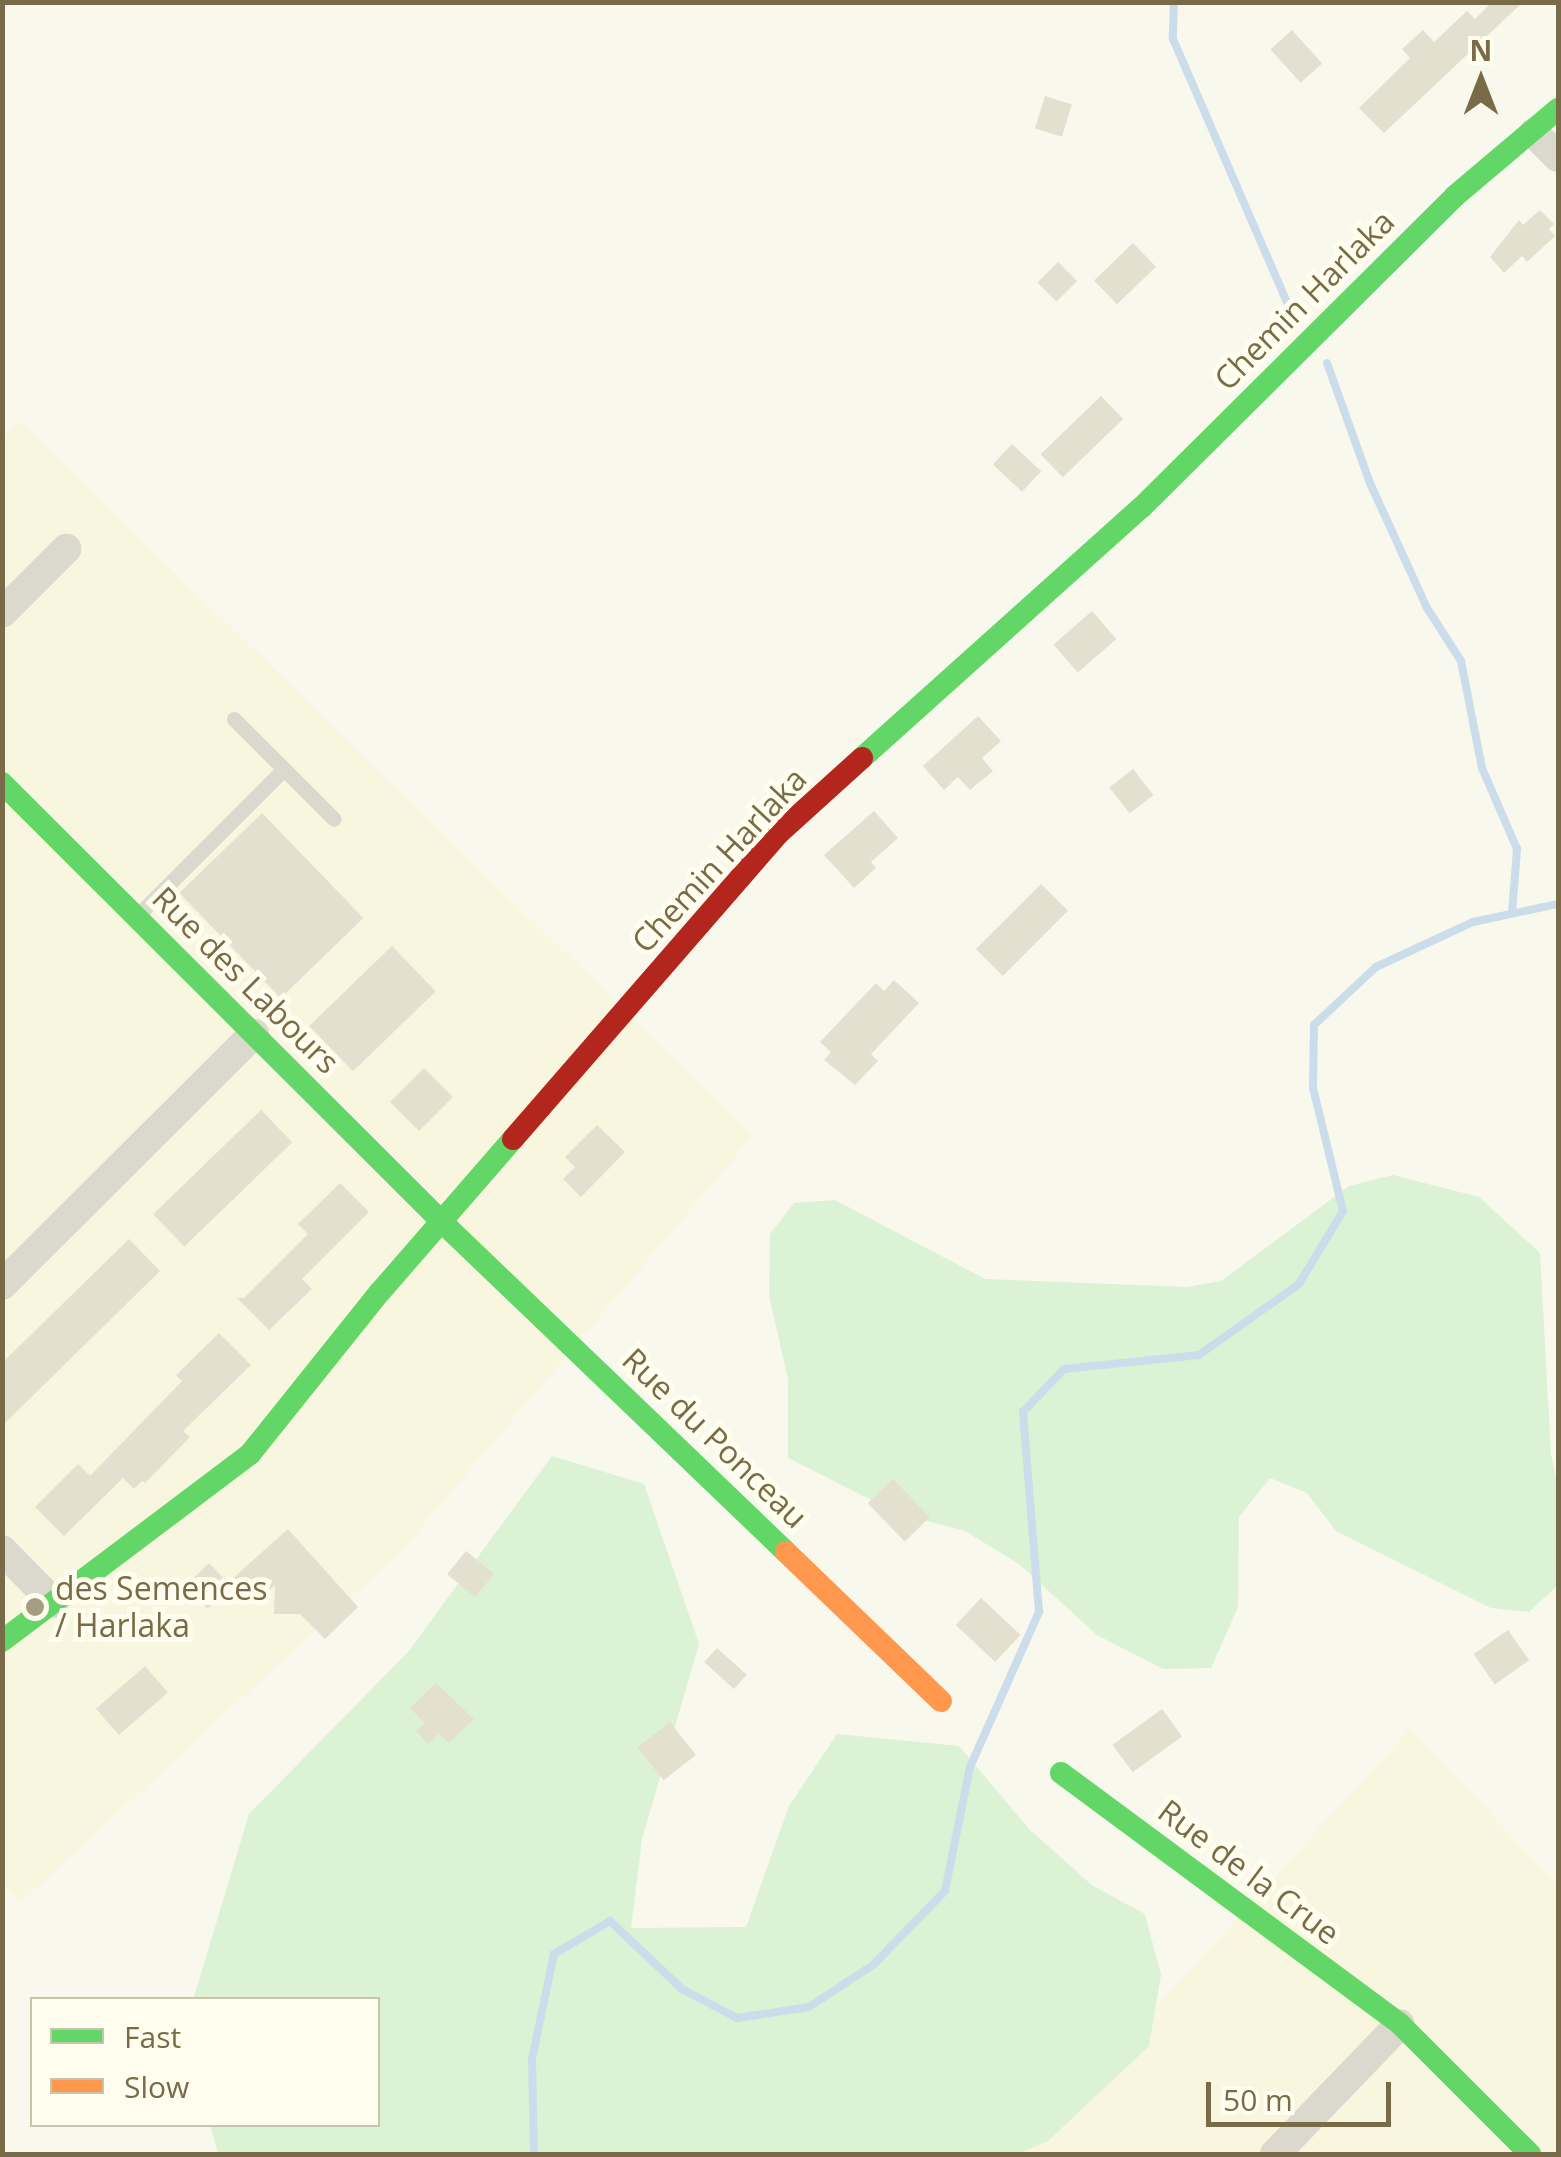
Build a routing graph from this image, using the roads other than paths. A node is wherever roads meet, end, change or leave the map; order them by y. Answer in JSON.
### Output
{"nodes":[{"id":1,"x":1558,"y":108,"type":"edge"},
{"id":2,"x":1534,"y":132,"type":"junction"},
{"id":3,"x":1558,"y":157,"type":"edge"},
{"id":4,"x":66,"y":549,"type":"dead end"},
{"id":5,"x":2,"y":613,"type":"edge"},
{"id":6,"x":234,"y":719,"type":"dead end"},
{"id":7,"x":284,"y":769,"type":"junction"},
{"id":8,"x":2,"y":783,"type":"edge"},
{"id":9,"x":334,"y":819,"type":"dead end"},
{"id":10,"x":136,"y":916,"type":"junction"},
{"id":11,"x":254,"y":1034,"type":"junction"},
{"id":12,"x":443,"y":1223,"type":"junction"},
{"id":13,"x":2,"y":1285,"type":"edge"},
{"id":14,"x":2,"y":1550,"type":"edge"},
{"id":15,"x":54,"y":1603,"type":"junction"},
{"id":16,"x":2,"y":1641,"type":"edge"},
{"id":17,"x":941,"y":1701,"type":"dead end"},
{"id":18,"x":1061,"y":1773,"type":"dead end"},
{"id":19,"x":1400,"y":2024,"type":"junction"},
{"id":20,"x":1275,"y":2154,"type":"edge"},
{"id":21,"x":1530,"y":2154,"type":"edge"}],
"edges":[{"from":1,"to":2,"type":"street","name":"Chemin Harlaka"},
{"from":2,"to":3,"type":"street"},
{"from":2,"to":12,"type":"street","name":"Chemin Harlaka"},
{"from":4,"to":5,"type":"street"},
{"from":6,"to":7,"type":"lane"},
{"from":7,"to":9,"type":"lane"},
{"from":7,"to":10,"type":"lane"},
{"from":8,"to":10,"type":"street","name":"Rue des Labours"},
{"from":10,"to":11,"type":"street","name":"Rue des Labours"},
{"from":11,"to":12,"type":"street","name":"Rue des Labours"},
{"from":11,"to":13,"type":"street"},
{"from":12,"to":15,"type":"street","name":"Chemin Harlaka"},
{"from":12,"to":17,"type":"street","name":"Rue du Ponceau"},
{"from":14,"to":15,"type":"street"},
{"from":15,"to":16,"type":"street","name":"Chemin Harlaka"},
{"from":18,"to":19,"type":"street","name":"Rue de la Crue"},
{"from":19,"to":20,"type":"street"},
{"from":19,"to":21,"type":"street","name":"Rue de la Crue"}]}
